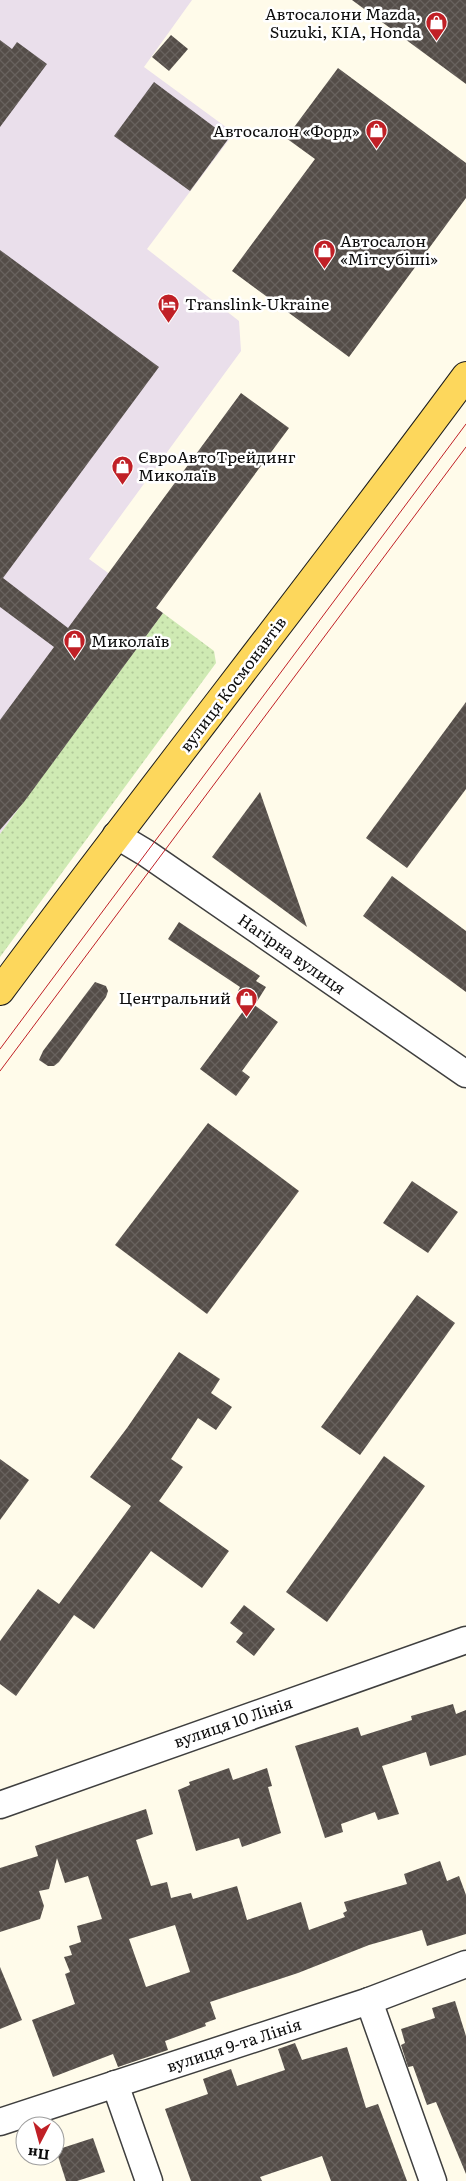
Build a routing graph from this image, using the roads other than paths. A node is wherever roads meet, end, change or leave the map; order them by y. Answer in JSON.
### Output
{"nodes":[{"id":1,"x":466,"y":376,"type":"edge"},
{"id":2,"x":116,"y":835,"type":"junction"},
{"id":3,"x":0,"y":991,"type":"edge"},
{"id":4,"x":466,"y":1074,"type":"edge"},
{"id":5,"x":466,"y":1640,"type":"edge"},
{"id":6,"x":0,"y":1805,"type":"edge"},
{"id":7,"x":466,"y":1964,"type":"edge"},
{"id":8,"x":369,"y":2001,"type":"junction"},
{"id":9,"x":115,"y":2084,"type":"junction"},
{"id":10,"x":0,"y":2122,"type":"edge"},
{"id":11,"x":149,"y":2181,"type":"edge"},
{"id":12,"x":433,"y":2181,"type":"edge"}],
"edges":[{"from":1,"to":2,"type":"main road","name":"вулиця Космонавтів"},
{"from":2,"to":3,"type":"main road","name":"вулиця Космонавтів"},
{"from":2,"to":4,"type":"street","name":"Нагірна вулиця"},
{"from":5,"to":6,"type":"street","name":"вулиця 10 Лінія"},
{"from":7,"to":8,"type":"street","name":"вулиця 9-та Лінія"},
{"from":8,"to":9,"type":"street","name":"вулиця 9-та Лінія"},
{"from":8,"to":12,"type":"street"},
{"from":9,"to":10,"type":"street","name":"вулиця 9-та Лінія"},
{"from":9,"to":11,"type":"street"}]}
